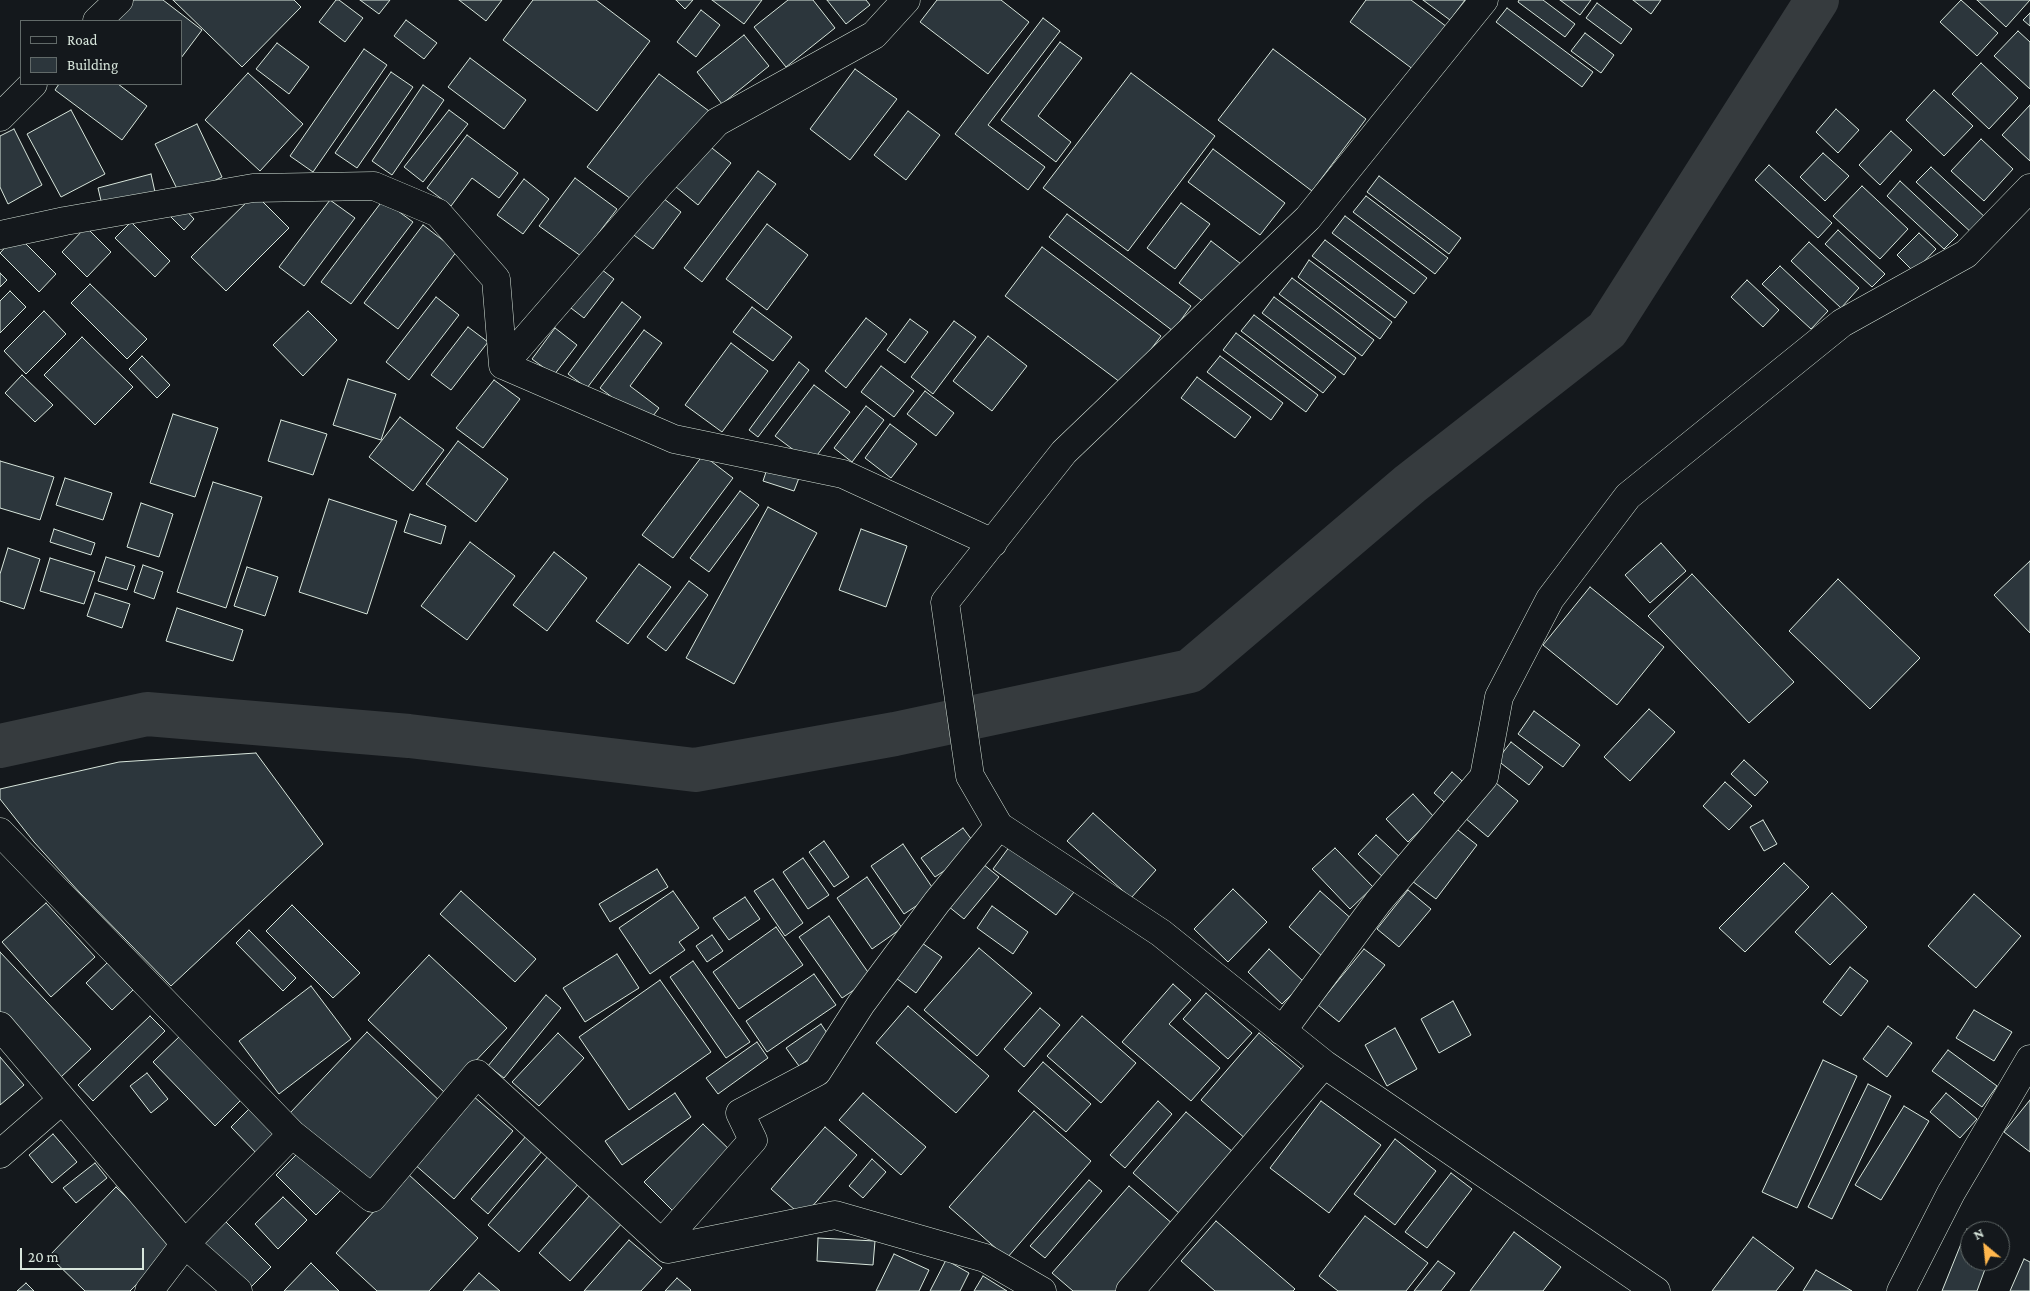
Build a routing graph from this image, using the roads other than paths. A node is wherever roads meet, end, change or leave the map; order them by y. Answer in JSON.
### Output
{"nodes":[{"id":1,"x":119,"y":0,"type":"edge"},
{"id":2,"x":906,"y":0,"type":"edge"},
{"id":3,"x":1484,"y":0,"type":"edge"},
{"id":4,"x":98,"y":20,"type":"edge"},
{"id":5,"x":33,"y":85,"type":"edge"},
{"id":6,"x":0,"y":116,"type":"edge"},
{"id":7,"x":2030,"y":188,"type":"edge"},
{"id":8,"x":0,"y":235,"type":"edge"},
{"id":9,"x":503,"y":365,"type":"junction"},
{"id":10,"x":993,"y":543,"type":"junction"},
{"id":11,"x":999,"y":826,"type":"junction"},
{"id":12,"x":0,"y":832,"type":"edge"},
{"id":13,"x":0,"y":1026,"type":"edge"},
{"id":14,"x":1282,"y":1031,"type":"junction"},
{"id":15,"x":2030,"y":1059,"type":"edge"},
{"id":16,"x":1324,"y":1064,"type":"junction"},
{"id":17,"x":62,"y":1100,"type":"junction"},
{"id":18,"x":292,"y":1134,"type":"junction"},
{"id":19,"x":0,"y":1154,"type":"edge"},
{"id":20,"x":662,"y":1243,"type":"junction"},
{"id":21,"x":185,"y":1244,"type":"junction"},
{"id":22,"x":149,"y":1291,"type":"edge"},
{"id":23,"x":238,"y":1291,"type":"edge"},
{"id":24,"x":1042,"y":1291,"type":"edge"},
{"id":25,"x":1130,"y":1291,"type":"edge"},
{"id":26,"x":1656,"y":1291,"type":"edge"},
{"id":27,"x":1902,"y":1291,"type":"edge"}],
"edges":[{"from":1,"to":4,"type":"street"},
{"from":2,"to":9,"type":"street"},
{"from":3,"to":10,"type":"street"},
{"from":5,"to":6,"type":"street"},
{"from":7,"to":14,"type":"street"},
{"from":8,"to":9,"type":"street"},
{"from":9,"to":10,"type":"street"},
{"from":10,"to":11,"type":"street"},
{"from":11,"to":14,"type":"street"},
{"from":11,"to":20,"type":"street"},
{"from":12,"to":18,"type":"street"},
{"from":13,"to":17,"type":"street"},
{"from":14,"to":16,"type":"street"},
{"from":15,"to":27,"type":"street"},
{"from":16,"to":25,"type":"street"},
{"from":16,"to":26,"type":"street"},
{"from":17,"to":19,"type":"street"},
{"from":17,"to":21,"type":"street"},
{"from":18,"to":20,"type":"street"},
{"from":18,"to":21,"type":"street"},
{"from":20,"to":24,"type":"street"},
{"from":21,"to":22,"type":"street"},
{"from":21,"to":23,"type":"street"}]}
